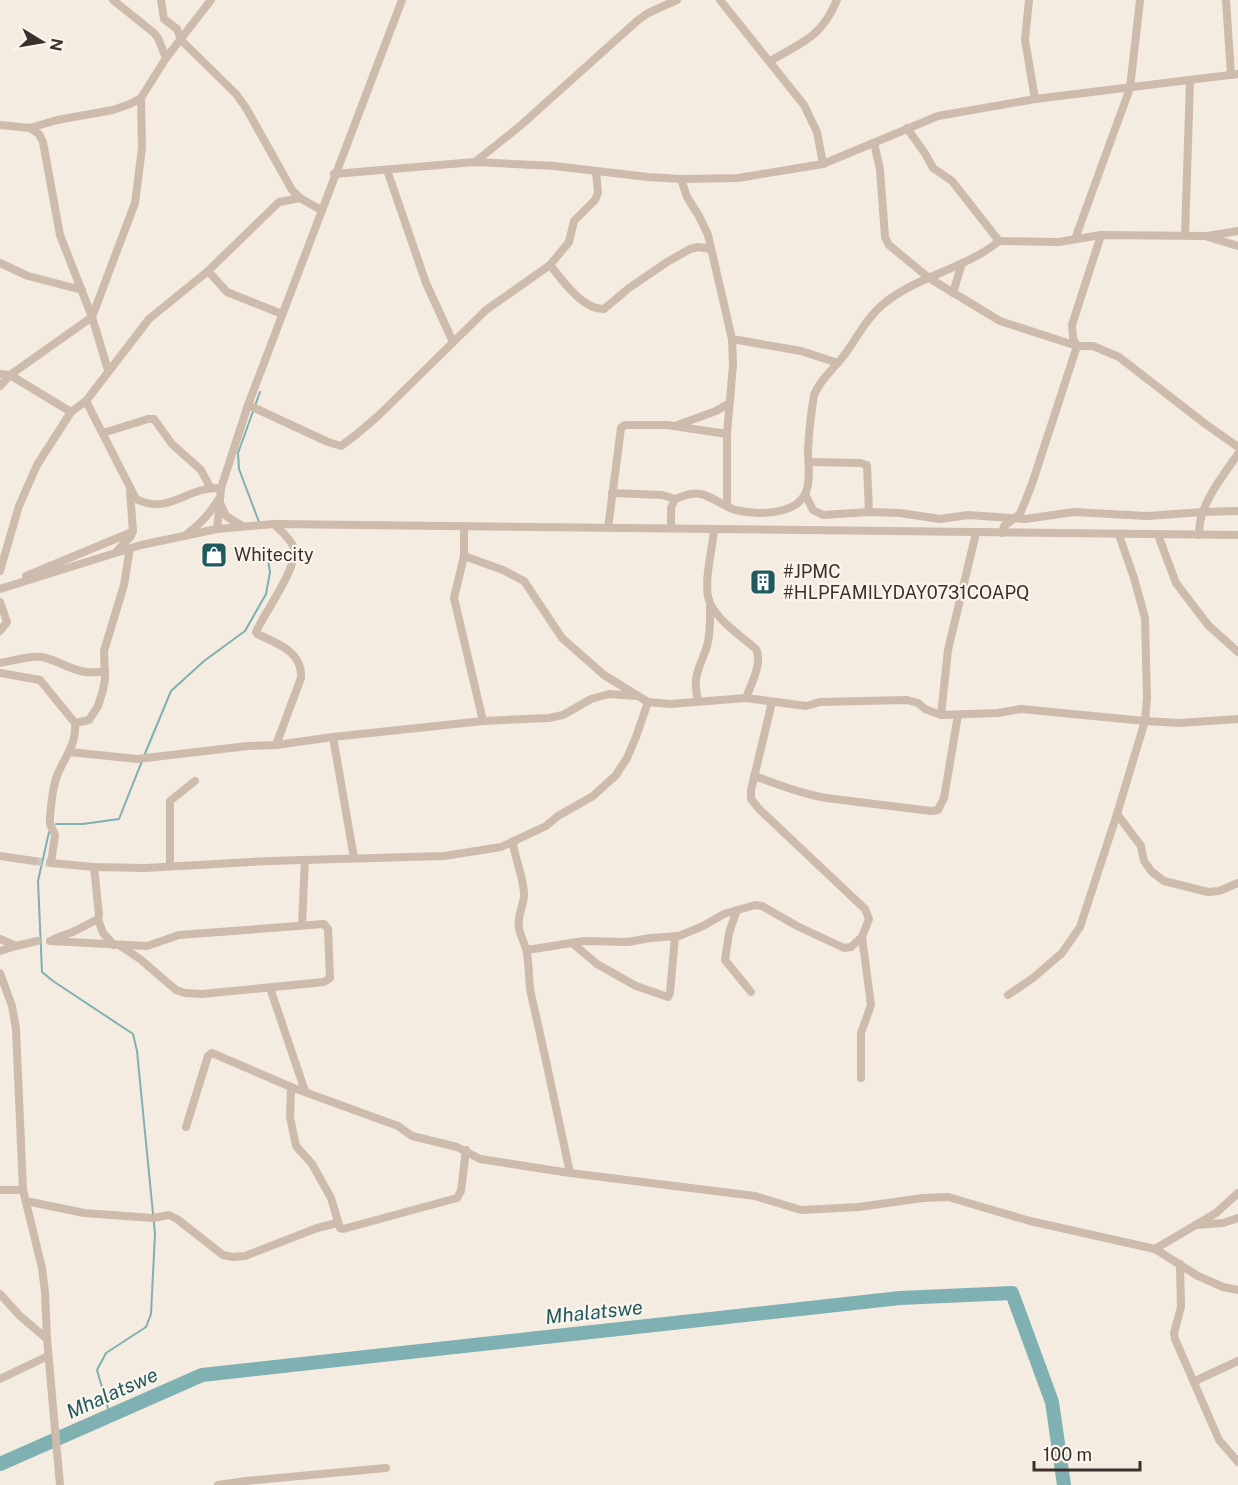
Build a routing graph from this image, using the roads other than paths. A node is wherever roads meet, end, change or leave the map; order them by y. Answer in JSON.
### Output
{"nodes":[{"id":1,"x":113,"y":0,"type":"edge"},
{"id":2,"x":161,"y":0,"type":"edge"},
{"id":3,"x":211,"y":0,"type":"edge"},
{"id":4,"x":402,"y":0,"type":"edge"},
{"id":5,"x":655,"y":0,"type":"edge"},
{"id":6,"x":676,"y":0,"type":"edge"},
{"id":7,"x":720,"y":0,"type":"edge"},
{"id":8,"x":837,"y":0,"type":"edge"},
{"id":9,"x":1029,"y":0,"type":"edge"},
{"id":10,"x":1140,"y":0,"type":"edge"},
{"id":11,"x":1226,"y":0,"type":"edge"},
{"id":12,"x":648,"y":13,"type":"junction"},
{"id":13,"x":181,"y":40,"type":"junction"},
{"id":14,"x":166,"y":58,"type":"junction"},
{"id":15,"x":770,"y":61,"type":"junction"},
{"id":16,"x":1234,"y":75,"type":"edge"},
{"id":17,"x":1190,"y":81,"type":"junction"},
{"id":18,"x":1130,"y":88,"type":"junction"},
{"id":19,"x":141,"y":98,"type":"junction"},
{"id":20,"x":1035,"y":99,"type":"junction"},
{"id":21,"x":0,"y":125,"type":"edge"},
{"id":22,"x":9,"y":126,"type":"junction"},
{"id":23,"x":30,"y":128,"type":"junction"},
{"id":24,"x":907,"y":128,"type":"junction"},
{"id":25,"x":0,"y":132,"type":"edge"},
{"id":26,"x":874,"y":143,"type":"junction"},
{"id":27,"x":475,"y":162,"type":"junction"},
{"id":28,"x":823,"y":164,"type":"junction"},
{"id":29,"x":387,"y":170,"type":"junction"},
{"id":30,"x":596,"y":171,"type":"junction"},
{"id":31,"x":334,"y":174,"type":"junction"},
{"id":32,"x":681,"y":179,"type":"junction"},
{"id":33,"x":285,"y":180,"type":"junction"},
{"id":34,"x":300,"y":198,"type":"junction"},
{"id":35,"x":282,"y":200,"type":"junction"},
{"id":36,"x":321,"y":210,"type":"junction"},
{"id":37,"x":1238,"y":231,"type":"edge"},
{"id":38,"x":1101,"y":235,"type":"junction"},
{"id":39,"x":1185,"y":236,"type":"junction"},
{"id":40,"x":1206,"y":236,"type":"junction"},
{"id":41,"x":1075,"y":239,"type":"junction"},
{"id":42,"x":999,"y":241,"type":"junction"},
{"id":43,"x":1238,"y":246,"type":"edge"},
{"id":44,"x":711,"y":249,"type":"junction"},
{"id":45,"x":0,"y":263,"type":"edge"},
{"id":46,"x":962,"y":263,"type":"junction"},
{"id":47,"x":550,"y":265,"type":"junction"},
{"id":48,"x":208,"y":271,"type":"junction"},
{"id":49,"x":929,"y":278,"type":"junction"},
{"id":50,"x":82,"y":290,"type":"junction"},
{"id":51,"x":953,"y":293,"type":"junction"},
{"id":52,"x":282,"y":314,"type":"junction"},
{"id":53,"x":92,"y":317,"type":"junction"},
{"id":54,"x":732,"y":339,"type":"junction"},
{"id":55,"x":453,"y":342,"type":"junction"},
{"id":56,"x":1077,"y":346,"type":"junction"},
{"id":57,"x":838,"y":363,"type":"junction"},
{"id":58,"x":108,"y":370,"type":"junction"},
{"id":59,"x":0,"y":374,"type":"edge"},
{"id":60,"x":10,"y":375,"type":"junction"},
{"id":61,"x":0,"y":386,"type":"edge"},
{"id":62,"x":86,"y":401,"type":"junction"},
{"id":63,"x":728,"y":404,"type":"junction"},
{"id":64,"x":248,"y":405,"type":"junction"},
{"id":65,"x":71,"y":412,"type":"junction"},
{"id":66,"x":673,"y":426,"type":"junction"},
{"id":67,"x":103,"y":434,"type":"junction"},
{"id":68,"x":727,"y":434,"type":"junction"},
{"id":69,"x":1238,"y":447,"type":"edge"},
{"id":70,"x":1238,"y":454,"type":"edge"},
{"id":71,"x":809,"y":462,"type":"junction"},
{"id":72,"x":210,"y":487,"type":"junction"},
{"id":73,"x":221,"y":488,"type":"junction"},
{"id":74,"x":130,"y":489,"type":"junction"},
{"id":75,"x":612,"y":493,"type":"junction"},
{"id":76,"x":805,"y":494,"type":"junction"},
{"id":77,"x":219,"y":499,"type":"junction"},
{"id":78,"x":675,"y":500,"type":"junction"},
{"id":79,"x":727,"y":506,"type":"junction"},
{"id":80,"x":1238,"y":511,"type":"edge"},
{"id":81,"x":869,"y":512,"type":"junction"},
{"id":82,"x":1203,"y":512,"type":"junction"},
{"id":83,"x":1015,"y":518,"type":"junction"},
{"id":84,"x":274,"y":524,"type":"junction"},
{"id":85,"x":464,"y":526,"type":"junction"},
{"id":86,"x":244,"y":527,"type":"junction"},
{"id":87,"x":608,"y":528,"type":"junction"},
{"id":88,"x":671,"y":528,"type":"junction"},
{"id":89,"x":217,"y":529,"type":"junction"},
{"id":90,"x":714,"y":529,"type":"junction"},
{"id":91,"x":132,"y":532,"type":"junction"},
{"id":92,"x":976,"y":533,"type":"junction"},
{"id":93,"x":1002,"y":533,"type":"junction"},
{"id":94,"x":184,"y":535,"type":"junction"},
{"id":95,"x":1119,"y":535,"type":"junction"},
{"id":96,"x":1199,"y":535,"type":"junction"},
{"id":97,"x":1238,"y":535,"type":"edge"},
{"id":98,"x":1158,"y":536,"type":"junction"},
{"id":99,"x":130,"y":548,"type":"junction"},
{"id":100,"x":117,"y":551,"type":"junction"},
{"id":101,"x":464,"y":556,"type":"junction"},
{"id":102,"x":0,"y":571,"type":"edge"},
{"id":103,"x":0,"y":588,"type":"edge"},
{"id":104,"x":0,"y":602,"type":"edge"},
{"id":105,"x":710,"y":602,"type":"junction"},
{"id":106,"x":0,"y":631,"type":"edge"},
{"id":107,"x":1238,"y":652,"type":"edge"},
{"id":108,"x":0,"y":663,"type":"edge"},
{"id":109,"x":105,"y":671,"type":"junction"},
{"id":110,"x":0,"y":673,"type":"edge"},
{"id":111,"x":638,"y":696,"type":"junction"},
{"id":112,"x":746,"y":698,"type":"junction"},
{"id":113,"x":698,"y":701,"type":"junction"},
{"id":114,"x":648,"y":702,"type":"junction"},
{"id":115,"x":772,"y":702,"type":"junction"},
{"id":116,"x":941,"y":715,"type":"junction"},
{"id":117,"x":958,"y":715,"type":"junction"},
{"id":118,"x":1238,"y":719,"type":"edge"},
{"id":119,"x":483,"y":721,"type":"junction"},
{"id":120,"x":1144,"y":722,"type":"junction"},
{"id":121,"x":75,"y":723,"type":"junction"},
{"id":122,"x":333,"y":737,"type":"junction"},
{"id":123,"x":276,"y":745,"type":"junction"},
{"id":124,"x":70,"y":752,"type":"junction"},
{"id":125,"x":754,"y":776,"type":"junction"},
{"id":126,"x":195,"y":781,"type":"dead end"},
{"id":127,"x":1117,"y":814,"type":"junction"},
{"id":128,"x":513,"y":843,"type":"junction"},
{"id":129,"x":0,"y":856,"type":"edge"},
{"id":130,"x":354,"y":858,"type":"junction"},
{"id":131,"x":305,"y":860,"type":"junction"},
{"id":132,"x":34,"y":861,"type":"tunnel mouth"},
{"id":133,"x":170,"y":866,"type":"junction"},
{"id":134,"x":94,"y":867,"type":"junction"},
{"id":135,"x":1238,"y":884,"type":"edge"},
{"id":136,"x":737,"y":910,"type":"junction"},
{"id":137,"x":98,"y":919,"type":"junction"},
{"id":138,"x":302,"y":925,"type":"junction"},
{"id":139,"x":675,"y":936,"type":"junction"},
{"id":140,"x":862,"y":937,"type":"junction"},
{"id":141,"x":0,"y":939,"type":"edge"},
{"id":142,"x":37,"y":941,"type":"dead end"},
{"id":143,"x":572,"y":943,"type":"junction"},
{"id":144,"x":116,"y":945,"type":"junction"},
{"id":145,"x":16,"y":946,"type":"junction"},
{"id":146,"x":527,"y":950,"type":"junction"},
{"id":147,"x":0,"y":951,"type":"edge"},
{"id":148,"x":0,"y":973,"type":"edge"},
{"id":149,"x":270,"y":988,"type":"junction"},
{"id":150,"x":751,"y":992,"type":"dead end"},
{"id":151,"x":1008,"y":995,"type":"dead end"},
{"id":152,"x":861,"y":1078,"type":"dead end"},
{"id":153,"x":291,"y":1087,"type":"junction"},
{"id":154,"x":305,"y":1091,"type":"junction"},
{"id":155,"x":186,"y":1127,"type":"dead end"},
{"id":156,"x":466,"y":1150,"type":"junction"},
{"id":157,"x":570,"y":1173,"type":"junction"},
{"id":158,"x":1,"y":1189,"type":"edge"},
{"id":159,"x":23,"y":1190,"type":"junction"},
{"id":160,"x":1238,"y":1193,"type":"edge"},
{"id":161,"x":26,"y":1201,"type":"junction"},
{"id":162,"x":1238,"y":1218,"type":"edge"},
{"id":163,"x":337,"y":1223,"type":"junction"},
{"id":164,"x":1196,"y":1225,"type":"junction"},
{"id":165,"x":1155,"y":1250,"type":"junction"},
{"id":166,"x":1180,"y":1264,"type":"junction"},
{"id":167,"x":1238,"y":1290,"type":"edge"},
{"id":168,"x":0,"y":1294,"type":"edge"},
{"id":169,"x":46,"y":1339,"type":"junction"},
{"id":170,"x":48,"y":1356,"type":"junction"},
{"id":171,"x":1238,"y":1361,"type":"edge"},
{"id":172,"x":0,"y":1379,"type":"edge"},
{"id":173,"x":1195,"y":1381,"type":"junction"},
{"id":174,"x":1238,"y":1462,"type":"edge"},
{"id":175,"x":386,"y":1468,"type":"dead end"},
{"id":176,"x":60,"y":1485,"type":"edge"},
{"id":177,"x":218,"y":1485,"type":"edge"}],
"edges":[{"from":1,"to":14,"type":"street"},
{"from":2,"to":13,"type":"street"},
{"from":3,"to":13,"type":"street"},
{"from":4,"to":31,"type":"street"},
{"from":5,"to":12,"type":"street"},
{"from":6,"to":12,"type":"street"},
{"from":7,"to":15,"type":"street"},
{"from":8,"to":15,"type":"street"},
{"from":9,"to":20,"type":"street"},
{"from":10,"to":18,"type":"street"},
{"from":11,"to":16,"type":"street"},
{"from":12,"to":27,"type":"street"},
{"from":13,"to":14,"type":"street"},
{"from":13,"to":33,"type":"street"},
{"from":14,"to":19,"type":"street"},
{"from":15,"to":28,"type":"street"},
{"from":16,"to":17,"type":"street"},
{"from":17,"to":18,"type":"street"},
{"from":17,"to":39,"type":"street"},
{"from":18,"to":20,"type":"street"},
{"from":18,"to":41,"type":"street"},
{"from":19,"to":23,"type":"street"},
{"from":19,"to":53,"type":"street"},
{"from":20,"to":24,"type":"street"},
{"from":21,"to":22,"type":"street"},
{"from":22,"to":23,"type":"street"},
{"from":22,"to":25,"type":"street"},
{"from":23,"to":50,"type":"street"},
{"from":24,"to":26,"type":"street"},
{"from":24,"to":42,"type":"street"},
{"from":26,"to":28,"type":"street"},
{"from":26,"to":49,"type":"street"},
{"from":27,"to":29,"type":"street"},
{"from":27,"to":30,"type":"street"},
{"from":28,"to":32,"type":"street"},
{"from":29,"to":31,"type":"street"},
{"from":29,"to":55,"type":"street"},
{"from":30,"to":32,"type":"street"},
{"from":30,"to":47,"type":"street"},
{"from":31,"to":36,"type":"street"},
{"from":32,"to":44,"type":"street"},
{"from":33,"to":34,"type":"street"},
{"from":33,"to":35,"type":"street"},
{"from":34,"to":35,"type":"street"},
{"from":34,"to":36,"type":"street"},
{"from":35,"to":48,"type":"street"},
{"from":36,"to":52,"type":"street"},
{"from":37,"to":40,"type":"street"},
{"from":38,"to":39,"type":"street"},
{"from":38,"to":41,"type":"street"},
{"from":38,"to":56,"type":"street"},
{"from":39,"to":40,"type":"street"},
{"from":40,"to":43,"type":"street"},
{"from":41,"to":42,"type":"street"},
{"from":42,"to":46,"type":"street"},
{"from":44,"to":47,"type":"street"},
{"from":44,"to":54,"type":"street"},
{"from":45,"to":50,"type":"street"},
{"from":46,"to":49,"type":"street"},
{"from":46,"to":51,"type":"street"},
{"from":47,"to":55,"type":"street"},
{"from":48,"to":52,"type":"street"},
{"from":48,"to":58,"type":"street"},
{"from":49,"to":51,"type":"street"},
{"from":49,"to":57,"type":"street"},
{"from":50,"to":53,"type":"street"},
{"from":51,"to":56,"type":"street"},
{"from":52,"to":64,"type":"street"},
{"from":53,"to":58,"type":"street"},
{"from":53,"to":60,"type":"street"},
{"from":54,"to":57,"type":"street"},
{"from":54,"to":63,"type":"street"},
{"from":55,"to":64,"type":"street"},
{"from":56,"to":69,"type":"street"},
{"from":56,"to":83,"type":"street"},
{"from":57,"to":71,"type":"street"},
{"from":58,"to":62,"type":"street"},
{"from":59,"to":60,"type":"street"},
{"from":60,"to":61,"type":"street"},
{"from":60,"to":65,"type":"street"},
{"from":62,"to":65,"type":"street"},
{"from":62,"to":67,"type":"street"},
{"from":63,"to":66,"type":"street"},
{"from":63,"to":68,"type":"street"},
{"from":64,"to":73,"type":"street"},
{"from":65,"to":102,"type":"street"},
{"from":66,"to":68,"type":"street"},
{"from":66,"to":75,"type":"street"},
{"from":67,"to":72,"type":"street"},
{"from":67,"to":74,"type":"street"},
{"from":68,"to":79,"type":"street"},
{"from":70,"to":82,"type":"street"},
{"from":71,"to":76,"type":"street"},
{"from":71,"to":81,"type":"street"},
{"from":72,"to":73,"type":"street"},
{"from":72,"to":74,"type":"street"},
{"from":73,"to":77,"type":"street"},
{"from":74,"to":91,"type":"street"},
{"from":75,"to":78,"type":"street"},
{"from":75,"to":87,"type":"street"},
{"from":76,"to":79,"type":"street"},
{"from":76,"to":81,"type":"street"},
{"from":77,"to":86,"type":"street"},
{"from":77,"to":89,"type":"street"},
{"from":77,"to":94,"type":"street"},
{"from":78,"to":79,"type":"street"},
{"from":78,"to":88,"type":"street"},
{"from":80,"to":82,"type":"street"},
{"from":81,"to":83,"type":"street"},
{"from":82,"to":83,"type":"street"},
{"from":82,"to":96,"type":"street"},
{"from":83,"to":93,"type":"street"},
{"from":84,"to":85,"type":"street"},
{"from":84,"to":86,"type":"street"},
{"from":84,"to":123,"type":"street"},
{"from":85,"to":87,"type":"street"},
{"from":85,"to":101,"type":"street"},
{"from":86,"to":89,"type":"street"},
{"from":87,"to":88,"type":"street"},
{"from":88,"to":90,"type":"street"},
{"from":89,"to":94,"type":"street"},
{"from":90,"to":92,"type":"street"},
{"from":90,"to":105,"type":"street"},
{"from":91,"to":100,"type":"street"},
{"from":91,"to":103,"type":"street"},
{"from":92,"to":93,"type":"street"},
{"from":92,"to":116,"type":"street"},
{"from":93,"to":95,"type":"street"},
{"from":94,"to":99,"type":"street"},
{"from":95,"to":98,"type":"street"},
{"from":95,"to":120,"type":"street"},
{"from":96,"to":97,"type":"street"},
{"from":96,"to":98,"type":"street"},
{"from":98,"to":107,"type":"street"},
{"from":99,"to":100,"type":"street"},
{"from":99,"to":109,"type":"street"},
{"from":100,"to":103,"type":"street"},
{"from":101,"to":111,"type":"street"},
{"from":101,"to":119,"type":"street"},
{"from":104,"to":106,"type":"street"},
{"from":105,"to":112,"type":"street"},
{"from":105,"to":113,"type":"street"},
{"from":108,"to":109,"type":"street"},
{"from":109,"to":121,"type":"street"},
{"from":110,"to":121,"type":"street"},
{"from":111,"to":114,"type":"street"},
{"from":111,"to":119,"type":"street"},
{"from":112,"to":113,"type":"street"},
{"from":112,"to":115,"type":"street"},
{"from":113,"to":114,"type":"street"},
{"from":114,"to":128,"type":"street"},
{"from":115,"to":116,"type":"street"},
{"from":115,"to":125,"type":"street"},
{"from":116,"to":117,"type":"street"},
{"from":117,"to":120,"type":"street"},
{"from":117,"to":125,"type":"street"},
{"from":118,"to":120,"type":"street"},
{"from":119,"to":122,"type":"street"},
{"from":120,"to":127,"type":"street"},
{"from":121,"to":124,"type":"street"},
{"from":122,"to":123,"type":"street"},
{"from":122,"to":130,"type":"street"},
{"from":123,"to":124,"type":"street"},
{"from":124,"to":134,"type":"street"},
{"from":125,"to":140,"type":"street"},
{"from":126,"to":133,"type":"street"},
{"from":127,"to":135,"type":"street"},
{"from":127,"to":151,"type":"street"},
{"from":128,"to":130,"type":"street"},
{"from":128,"to":146,"type":"street"},
{"from":129,"to":132,"type":"street"},
{"from":130,"to":131,"type":"street"},
{"from":131,"to":133,"type":"street"},
{"from":131,"to":138,"type":"street"},
{"from":133,"to":134,"type":"street"},
{"from":134,"to":137,"type":"street"},
{"from":136,"to":139,"type":"street"},
{"from":136,"to":140,"type":"street"},
{"from":136,"to":150,"type":"street"},
{"from":137,"to":144,"type":"street"},
{"from":137,"to":144,"type":"street"},
{"from":138,"to":144,"type":"street"},
{"from":138,"to":149,"type":"street"},
{"from":139,"to":143,"type":"street"},
{"from":139,"to":143,"type":"street"},
{"from":140,"to":152,"type":"street"},
{"from":141,"to":145,"type":"street"},
{"from":142,"to":145,"type":"street"},
{"from":143,"to":146,"type":"street"},
{"from":144,"to":149,"type":"street"},
{"from":145,"to":147,"type":"street"},
{"from":146,"to":157,"type":"street"},
{"from":148,"to":159,"type":"street"},
{"from":149,"to":154,"type":"street"},
{"from":153,"to":154,"type":"street"},
{"from":153,"to":155,"type":"street"},
{"from":153,"to":163,"type":"street"},
{"from":154,"to":156,"type":"street"},
{"from":156,"to":157,"type":"street"},
{"from":156,"to":163,"type":"street"},
{"from":157,"to":165,"type":"street"},
{"from":158,"to":159,"type":"street"},
{"from":159,"to":161,"type":"street"},
{"from":160,"to":164,"type":"street"},
{"from":161,"to":163,"type":"street"},
{"from":161,"to":169,"type":"street"},
{"from":162,"to":164,"type":"street"},
{"from":164,"to":165,"type":"street"},
{"from":165,"to":166,"type":"street"},
{"from":166,"to":167,"type":"street"},
{"from":166,"to":173,"type":"street"},
{"from":168,"to":169,"type":"street"},
{"from":169,"to":170,"type":"street"},
{"from":170,"to":172,"type":"street"},
{"from":170,"to":176,"type":"street"},
{"from":171,"to":173,"type":"street"},
{"from":173,"to":174,"type":"street"},
{"from":175,"to":177,"type":"street"}]}
